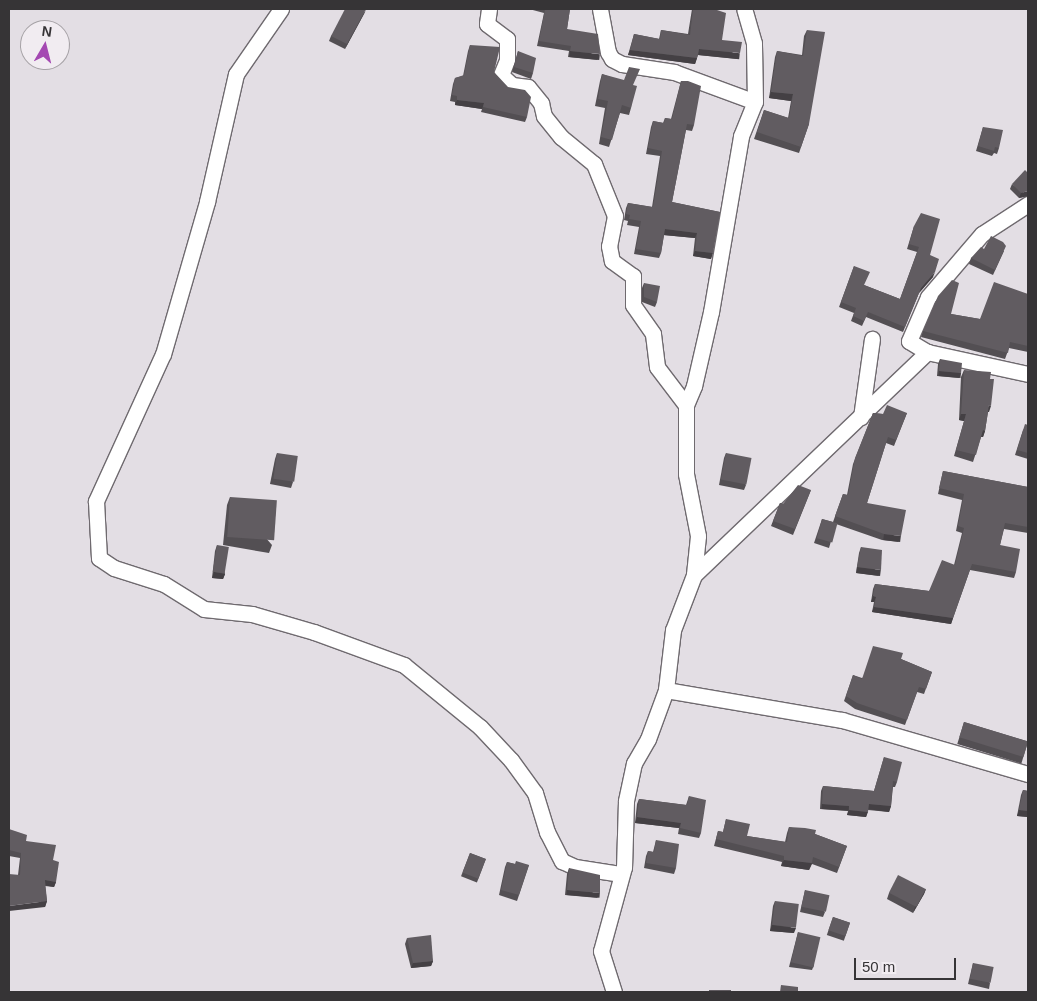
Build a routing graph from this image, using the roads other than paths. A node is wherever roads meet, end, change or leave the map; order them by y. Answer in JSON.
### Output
{"nodes":[{"id":1,"x":281,"y":9,"type":"edge"},
{"id":2,"x":489,"y":9,"type":"edge"},
{"id":3,"x":600,"y":9,"type":"edge"},
{"id":4,"x":744,"y":9,"type":"edge"},
{"id":5,"x":755,"y":102,"type":"junction"},
{"id":6,"x":1028,"y":204,"type":"edge"},
{"id":7,"x":872,"y":339,"type":"dead end"},
{"id":8,"x":927,"y":352,"type":"junction"},
{"id":9,"x":1028,"y":374,"type":"edge"},
{"id":10,"x":686,"y":405,"type":"junction"},
{"id":11,"x":861,"y":416,"type":"junction"},
{"id":12,"x":694,"y":575,"type":"junction"},
{"id":13,"x":666,"y":690,"type":"junction"},
{"id":14,"x":1028,"y":774,"type":"edge"},
{"id":15,"x":622,"y":874,"type":"junction"},
{"id":16,"x":614,"y":992,"type":"edge"}],
"edges":[{"from":1,"to":15,"type":"street"},
{"from":2,"to":10,"type":"street"},
{"from":3,"to":5,"type":"street"},
{"from":4,"to":5,"type":"street"},
{"from":5,"to":10,"type":"street"},
{"from":6,"to":8,"type":"street"},
{"from":7,"to":11,"type":"street"},
{"from":8,"to":9,"type":"street"},
{"from":8,"to":11,"type":"street"},
{"from":10,"to":12,"type":"street"},
{"from":11,"to":12,"type":"street"},
{"from":12,"to":13,"type":"street"},
{"from":13,"to":14,"type":"street"},
{"from":13,"to":15,"type":"street"},
{"from":15,"to":16,"type":"street"}]}
